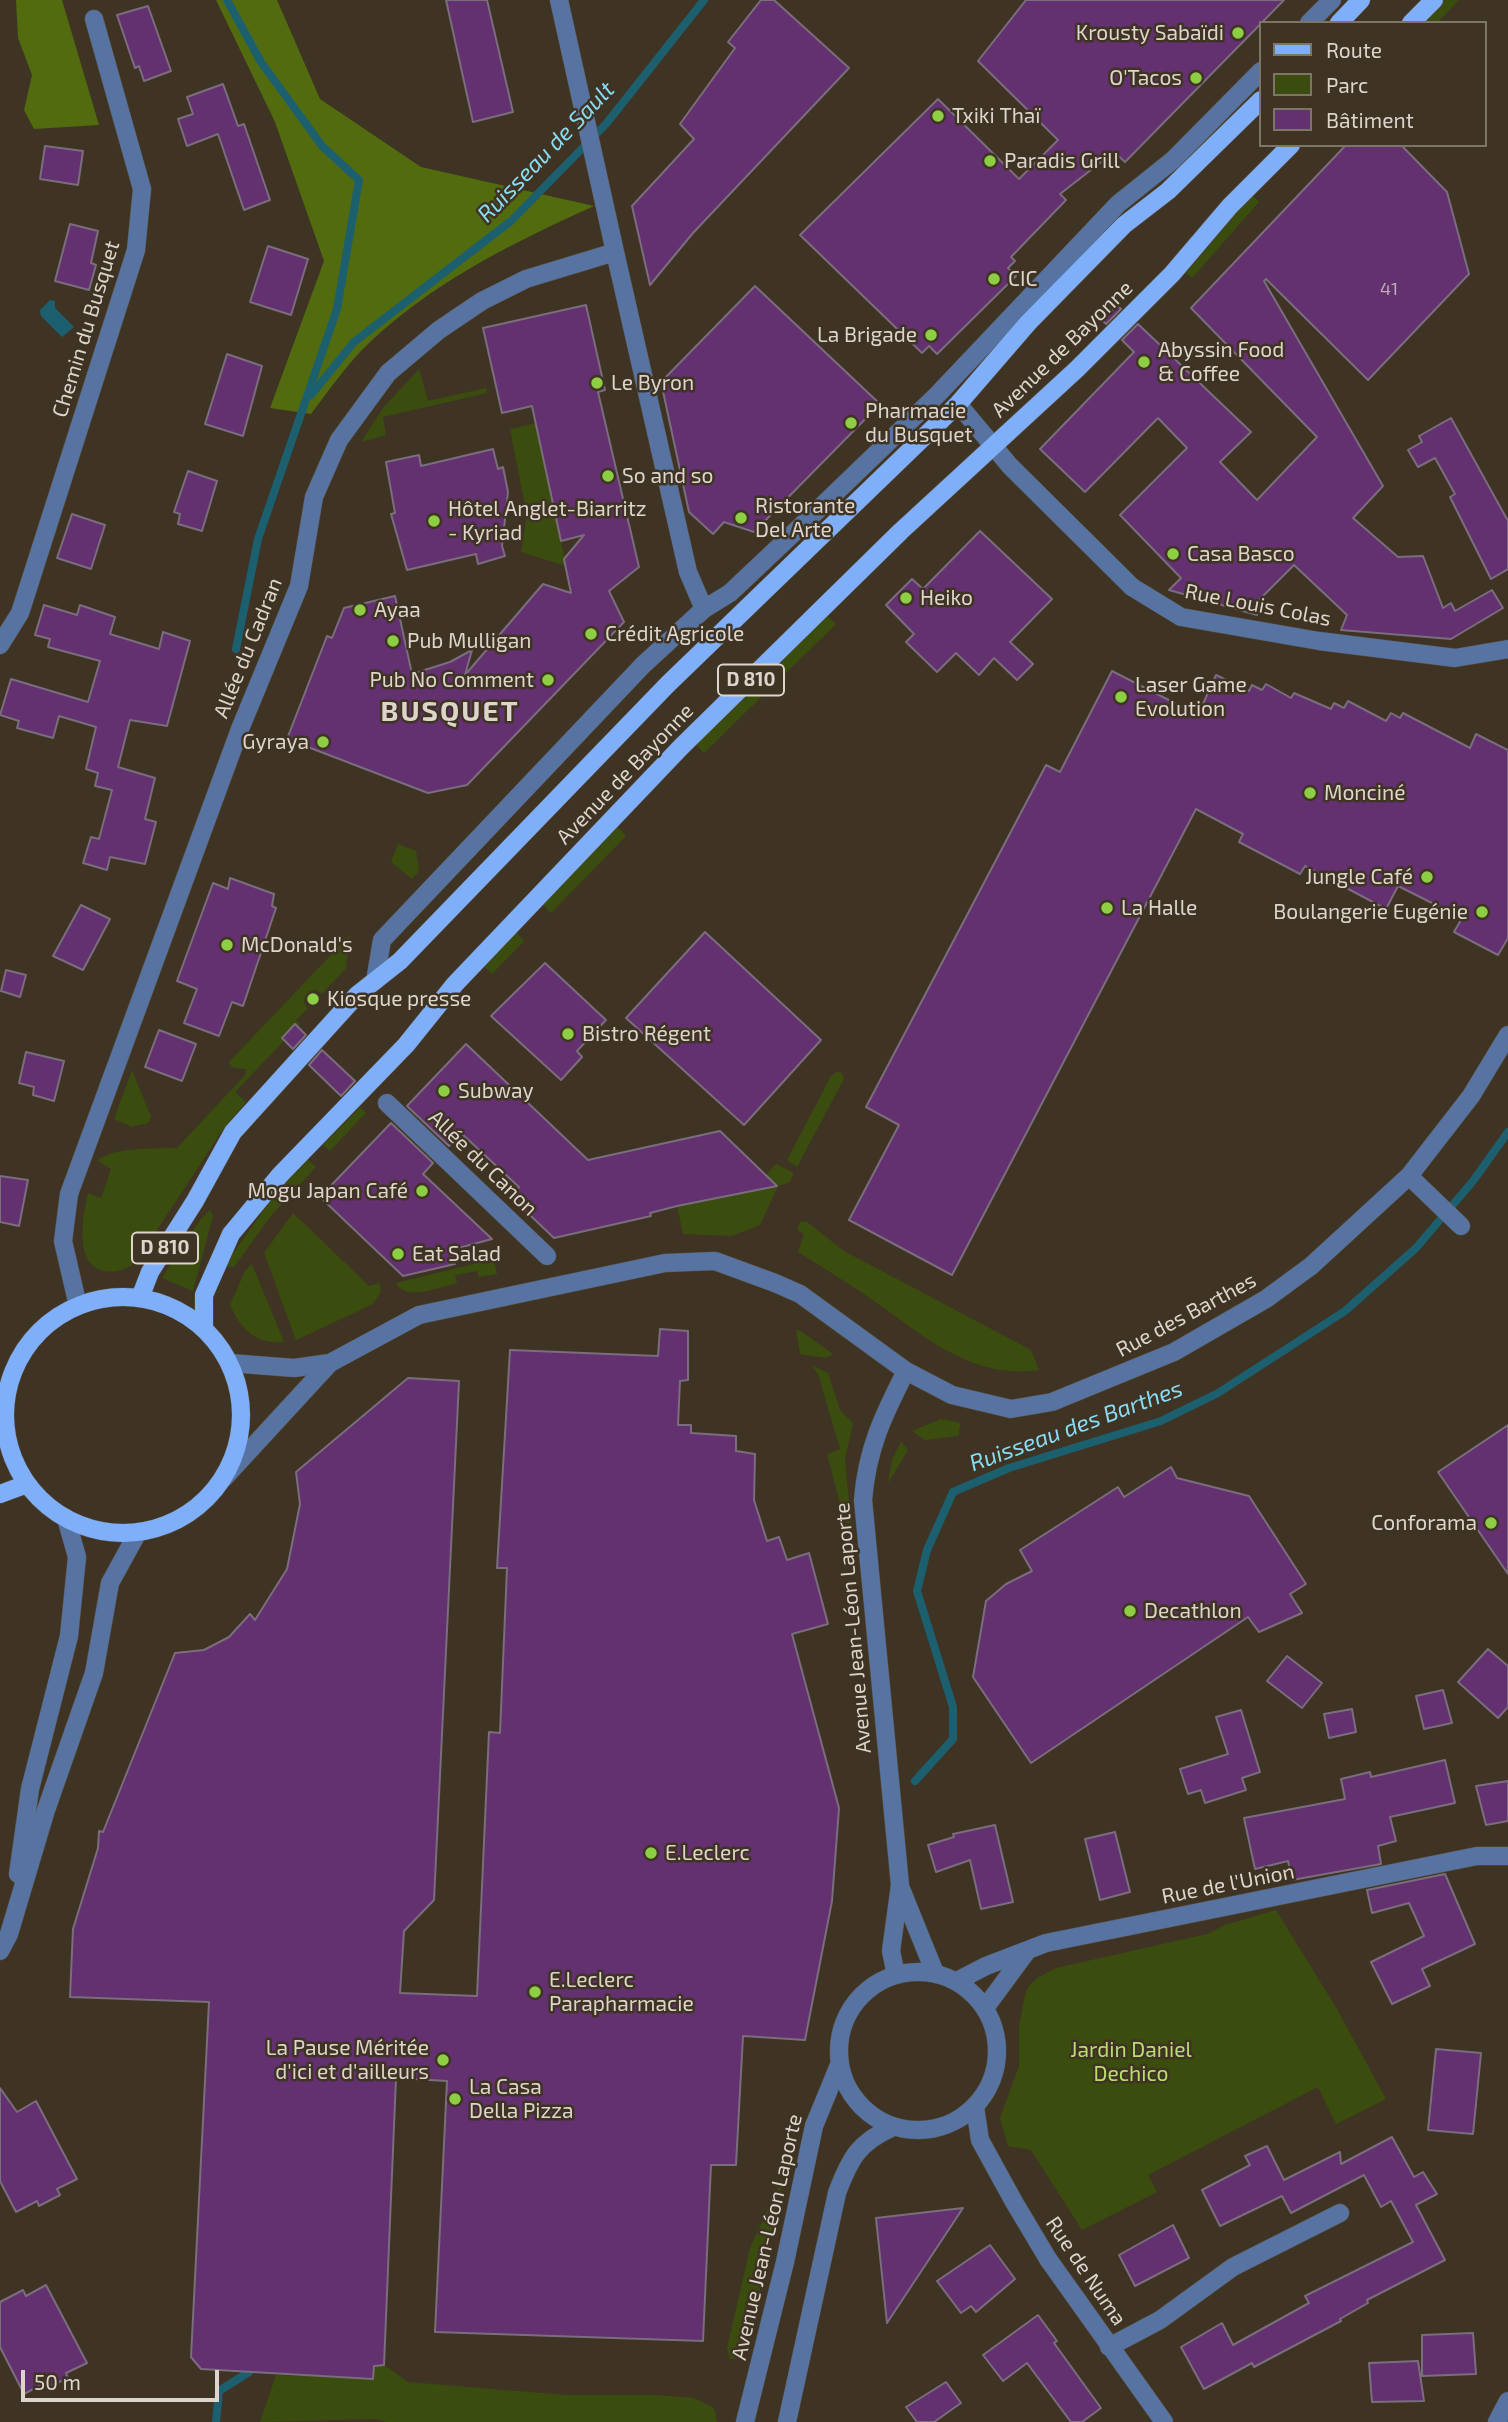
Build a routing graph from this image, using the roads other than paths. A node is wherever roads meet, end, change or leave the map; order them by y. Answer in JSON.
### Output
{"nodes":[{"id":1,"x":559,"y":0,"type":"edge"},
{"id":2,"x":1332,"y":0,"type":"edge"},
{"id":3,"x":1361,"y":0,"type":"edge"},
{"id":4,"x":1434,"y":0,"type":"edge"},
{"id":5,"x":94,"y":19,"type":"dead end"},
{"id":6,"x":1311,"y":21,"type":"edge"},
{"id":7,"x":1341,"y":21,"type":"edge"},
{"id":8,"x":1413,"y":21,"type":"edge"},
{"id":9,"x":1260,"y":72,"type":"edge"},
{"id":10,"x":1260,"y":101,"type":"edge"},
{"id":11,"x":1289,"y":147,"type":"edge"},
{"id":12,"x":615,"y":253,"type":"junction"},
{"id":13,"x":958,"y":404,"type":"junction"},
{"id":14,"x":993,"y":445,"type":"junction"},
{"id":15,"x":704,"y":609,"type":"junction"},
{"id":16,"x":0,"y":645,"type":"edge"},
{"id":17,"x":1508,"y":649,"type":"edge"},
{"id":18,"x":375,"y":981,"type":"junction"},
{"id":19,"x":1508,"y":1035,"type":"edge"},
{"id":20,"x":387,"y":1102,"type":"dead end"},
{"id":21,"x":1409,"y":1176,"type":"junction"},
{"id":22,"x":1461,"y":1226,"type":"dead end"},
{"id":23,"x":547,"y":1256,"type":"dead end"},
{"id":24,"x":141,"y":1298,"type":"junction"},
{"id":25,"x":78,"y":1306,"type":"junction"},
{"id":26,"x":204,"y":1328,"type":"junction"},
{"id":27,"x":230,"y":1363,"type":"junction"},
{"id":28,"x":330,"y":1363,"type":"junction"},
{"id":29,"x":906,"y":1371,"type":"junction"},
{"id":30,"x":3,"y":1398,"type":"edge"},
{"id":31,"x":3,"y":1436,"type":"edge"},
{"id":32,"x":224,"y":1478,"type":"junction"},
{"id":33,"x":27,"y":1484,"type":"junction"},
{"id":34,"x":0,"y":1494,"type":"edge"},
{"id":35,"x":66,"y":1518,"type":"junction"},
{"id":36,"x":138,"y":1532,"type":"junction"},
{"id":37,"x":102,"y":1634,"type":"junction"},
{"id":38,"x":69,"y":1636,"type":"junction"},
{"id":39,"x":67,"y":1751,"type":"junction"},
{"id":40,"x":30,"y":1788,"type":"junction"},
{"id":41,"x":1508,"y":1856,"type":"edge"},
{"id":42,"x":900,"y":1885,"type":"junction"},
{"id":43,"x":9,"y":1934,"type":"junction"},
{"id":44,"x":0,"y":1951,"type":"edge"},
{"id":45,"x":1027,"y":1951,"type":"junction"},
{"id":46,"x":935,"y":1973,"type":"junction"},
{"id":47,"x":896,"y":1975,"type":"junction"},
{"id":48,"x":957,"y":1981,"type":"junction"},
{"id":49,"x":985,"y":2008,"type":"junction"},
{"id":50,"x":839,"y":2065,"type":"junction"},
{"id":51,"x":975,"y":2107,"type":"junction"},
{"id":52,"x":950,"y":2124,"type":"junction"},
{"id":53,"x":893,"y":2127,"type":"junction"},
{"id":54,"x":980,"y":2140,"type":"junction"},
{"id":55,"x":1340,"y":2213,"type":"dead end"},
{"id":56,"x":1109,"y":2347,"type":"junction"},
{"id":57,"x":1508,"y":2401,"type":"edge"},
{"id":58,"x":745,"y":2422,"type":"edge"},
{"id":59,"x":788,"y":2422,"type":"edge"},
{"id":60,"x":1164,"y":2422,"type":"edge"},
{"id":61,"x":1497,"y":2422,"type":"edge"}],
"edges":[{"from":1,"to":12,"type":"street"},
{"from":2,"to":6,"type":"street"},
{"from":3,"to":7,"type":"main road"},
{"from":4,"to":8,"type":"main road"},
{"from":5,"to":16,"type":"street","name":"Chemin du Busquet"},
{"from":9,"to":15,"type":"street"},
{"from":10,"to":13,"type":"main road","name":"Avenue de Bayonne","number":"D 810"},
{"from":11,"to":14,"type":"main road","name":"Avenue de Bayonne","number":"D 810"},
{"from":12,"to":15,"type":"street"},
{"from":12,"to":25,"type":"street","name":"Allée du Cadran"},
{"from":13,"to":14,"type":"street","name":"Rue Louis Colas"},
{"from":13,"to":18,"type":"main road","name":"Avenue de Bayonne","number":"D 810"},
{"from":14,"to":17,"type":"street","name":"Rue Louis Colas"},
{"from":14,"to":26,"type":"main road","name":"Avenue de Bayonne","number":"D 810"},
{"from":15,"to":18,"type":"street"},
{"from":18,"to":24,"type":"main road","name":"Avenue de Bayonne","number":"D 810"},
{"from":19,"to":21,"type":"street","name":"Rue des Barthes"},
{"from":20,"to":23,"type":"street","name":"Allée du Canon"},
{"from":21,"to":22,"type":"street"},
{"from":21,"to":29,"type":"street","name":"Rue des Barthes"},
{"from":24,"to":25,"type":"main road"},
{"from":24,"to":26,"type":"main road"},
{"from":25,"to":30,"type":"main road"},
{"from":26,"to":27,"type":"main road"},
{"from":27,"to":28,"type":"street"},
{"from":27,"to":32,"type":"main road"},
{"from":28,"to":29,"type":"street"},
{"from":28,"to":32,"type":"street"},
{"from":29,"to":42,"type":"street","name":"Avenue Jean-Léon Laporte"},
{"from":30,"to":31,"type":"main road"},
{"from":31,"to":33,"type":"main road"},
{"from":32,"to":36,"type":"main road"},
{"from":33,"to":34,"type":"main road"},
{"from":33,"to":35,"type":"main road"},
{"from":35,"to":36,"type":"main road"},
{"from":35,"to":38,"type":"street"},
{"from":36,"to":37,"type":"street"},
{"from":37,"to":38,"type":"street"},
{"from":37,"to":39,"type":"street"},
{"from":38,"to":40,"type":"street"},
{"from":39,"to":40,"type":"street"},
{"from":39,"to":43,"type":"street"},
{"from":40,"to":43,"type":"street"},
{"from":41,"to":45,"type":"street","name":"Rue de l'Union"},
{"from":42,"to":46,"type":"street","name":"Avenue Jean-Léon Laporte"},
{"from":42,"to":47,"type":"street","name":"Avenue Jean-Léon Laporte"},
{"from":43,"to":44,"type":"street"},
{"from":45,"to":48,"type":"street","name":"Rue de l'Union"},
{"from":45,"to":49,"type":"street"},
{"from":46,"to":47,"type":"street"},
{"from":46,"to":48,"type":"street"},
{"from":47,"to":50,"type":"street"},
{"from":48,"to":49,"type":"street"},
{"from":49,"to":51,"type":"street"},
{"from":50,"to":53,"type":"street"},
{"from":50,"to":58,"type":"street","name":"Avenue Jean-Léon Laporte"},
{"from":51,"to":52,"type":"street"},
{"from":51,"to":54,"type":"street","name":"Rue de Numa"},
{"from":52,"to":53,"type":"street"},
{"from":52,"to":54,"type":"street"},
{"from":53,"to":59,"type":"street"},
{"from":54,"to":56,"type":"street","name":"Rue de Numa"},
{"from":55,"to":56,"type":"street"},
{"from":56,"to":60,"type":"street","name":"Rue de Numa"},
{"from":57,"to":61,"type":"street"}]}
